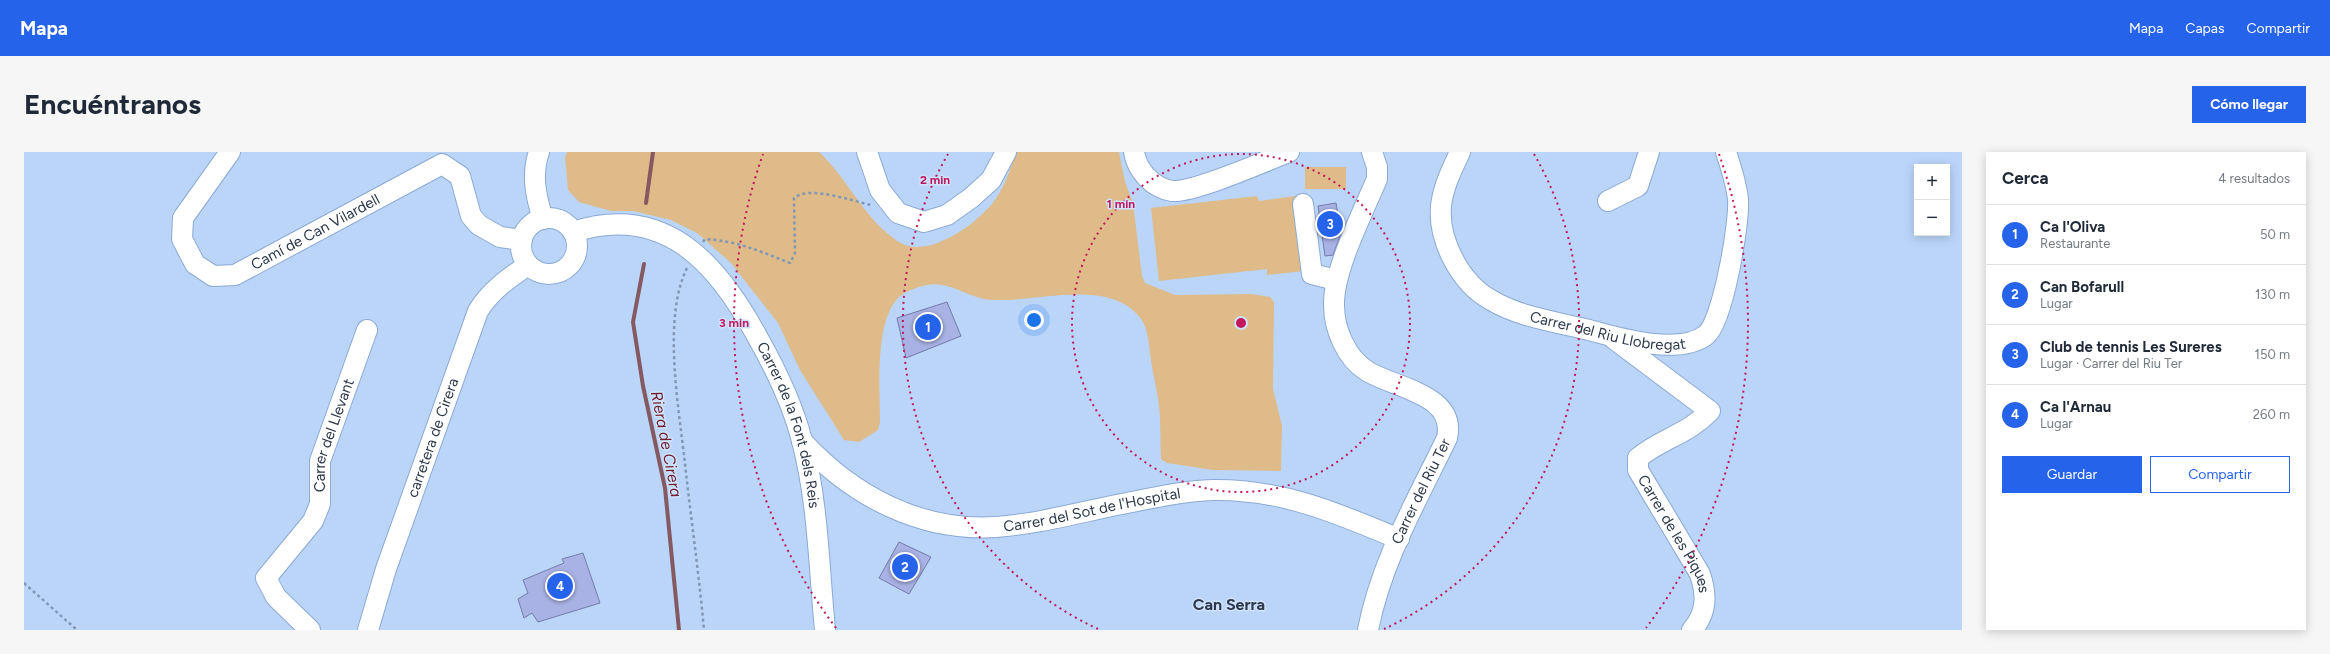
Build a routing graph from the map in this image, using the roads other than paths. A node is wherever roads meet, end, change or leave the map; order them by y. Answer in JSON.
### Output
{"nodes":[{"id":1,"x":230,"y":152,"type":"edge"},
{"id":2,"x":539,"y":152,"type":"edge"},
{"id":3,"x":867,"y":152,"type":"edge"},
{"id":4,"x":1006,"y":152,"type":"edge"},
{"id":5,"x":1134,"y":152,"type":"edge"},
{"id":6,"x":1288,"y":152,"type":"edge"},
{"id":7,"x":1372,"y":152,"type":"edge"},
{"id":8,"x":1460,"y":152,"type":"edge"},
{"id":9,"x":1649,"y":152,"type":"edge"},
{"id":10,"x":1726,"y":152,"type":"edge"},
{"id":11,"x":1608,"y":201,"type":"dead end"},
{"id":12,"x":1303,"y":204,"type":"dead end"},
{"id":13,"x":542,"y":219,"type":"junction"},
{"id":14,"x":573,"y":232,"type":"junction"},
{"id":15,"x":522,"y":240,"type":"junction"},
{"id":16,"x":528,"y":265,"type":"junction"},
{"id":17,"x":1336,"y":280,"type":"junction"},
{"id":18,"x":367,"y":330,"type":"dead end"},
{"id":19,"x":1607,"y":335,"type":"junction"},
{"id":20,"x":802,"y":441,"type":"junction"},
{"id":21,"x":1399,"y":540,"type":"junction"},
{"id":22,"x":310,"y":630,"type":"edge"},
{"id":23,"x":368,"y":630,"type":"edge"},
{"id":24,"x":825,"y":630,"type":"edge"},
{"id":25,"x":1368,"y":630,"type":"edge"},
{"id":26,"x":1692,"y":630,"type":"edge"}],
"edges":[{"from":1,"to":15,"type":"street","name":"Camí de Can Vilardell"},
{"from":2,"to":13,"type":"street"},
{"from":3,"to":4,"type":"street"},
{"from":5,"to":6,"type":"street"},
{"from":7,"to":17,"type":"street","name":"Carrer del Riu Ter"},
{"from":8,"to":19,"type":"street","name":"Carrer del Riu Llobregat"},
{"from":9,"to":11,"type":"street"},
{"from":10,"to":19,"type":"street","name":"Carrer del Riu Llobregat"},
{"from":12,"to":17,"type":"street"},
{"from":13,"to":14,"type":"street"},
{"from":13,"to":15,"type":"street"},
{"from":14,"to":16,"type":"street"},
{"from":14,"to":20,"type":"street","name":"Carrer de la Font dels Reis"},
{"from":15,"to":16,"type":"street"},
{"from":16,"to":23,"type":"street","name":"carretera de Cirera"},
{"from":17,"to":21,"type":"street","name":"Carrer del Riu Ter"},
{"from":18,"to":22,"type":"street","name":"Carrer del Llevant"},
{"from":19,"to":26,"type":"street","name":"Carrer de les Piques"},
{"from":20,"to":21,"type":"street","name":"Carrer del Sot de l'Hospital"},
{"from":20,"to":24,"type":"street","name":"Carrer de la Font dels Reis"},
{"from":21,"to":25,"type":"street","name":"Carrer del Riu Ter"}]}
